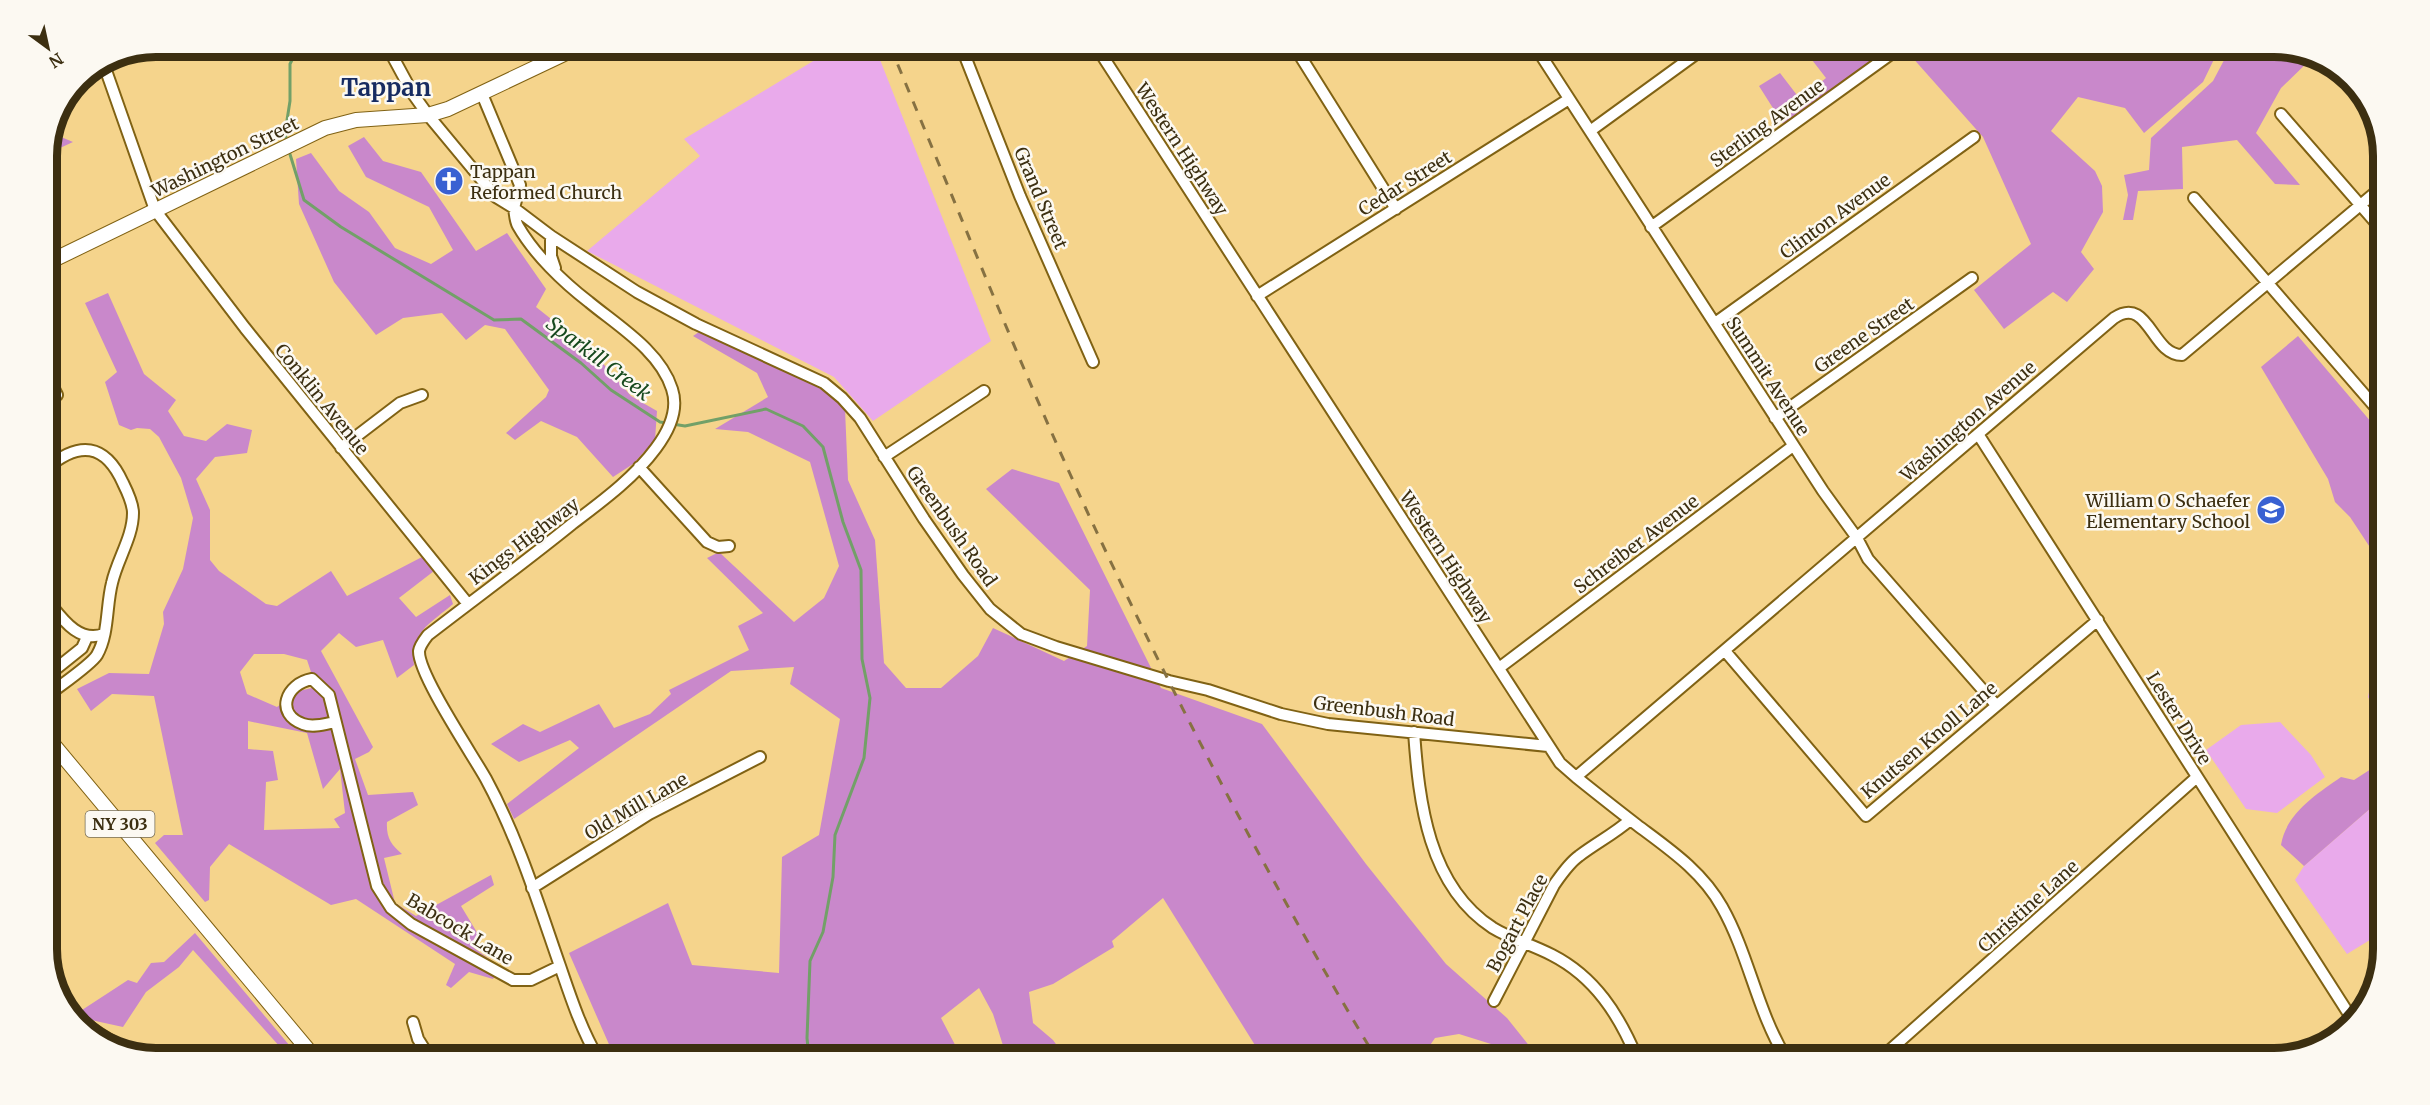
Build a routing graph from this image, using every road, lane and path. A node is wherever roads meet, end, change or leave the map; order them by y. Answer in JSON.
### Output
{"nodes":[{"id":1,"x":393,"y":57,"type":"edge"},
{"id":2,"x":552,"y":57,"type":"edge"},
{"id":3,"x":559,"y":57,"type":"edge"},
{"id":4,"x":965,"y":57,"type":"edge"},
{"id":5,"x":1103,"y":57,"type":"edge"},
{"id":6,"x":1301,"y":57,"type":"edge"},
{"id":7,"x":1542,"y":57,"type":"edge"},
{"id":8,"x":1692,"y":57,"type":"edge"},
{"id":9,"x":1887,"y":57,"type":"edge"},
{"id":10,"x":553,"y":60,"type":"junction"},
{"id":11,"x":106,"y":71,"type":"edge"},
{"id":12,"x":482,"y":93,"type":"junction"},
{"id":13,"x":1569,"y":99,"type":"junction"},
{"id":14,"x":2281,"y":114,"type":"dead end"},
{"id":15,"x":428,"y":115,"type":"junction"},
{"id":16,"x":1590,"y":131,"type":"junction"},
{"id":17,"x":1974,"y":137,"type":"dead end"},
{"id":18,"x":2373,"y":195,"type":"edge"},
{"id":19,"x":2194,"y":198,"type":"dead end"},
{"id":20,"x":2361,"y":205,"type":"junction"},
{"id":21,"x":514,"y":208,"type":"junction"},
{"id":22,"x":1396,"y":209,"type":"junction"},
{"id":23,"x":155,"y":210,"type":"junction"},
{"id":24,"x":2373,"y":219,"type":"edge"},
{"id":25,"x":1652,"y":227,"type":"junction"},
{"id":26,"x":551,"y":236,"type":"junction"},
{"id":27,"x":57,"y":258,"type":"edge"},
{"id":28,"x":558,"y":275,"type":"junction"},
{"id":29,"x":1972,"y":278,"type":"dead end"},
{"id":30,"x":2267,"y":283,"type":"junction"},
{"id":31,"x":1257,"y":296,"type":"junction"},
{"id":32,"x":1715,"y":323,"type":"junction"},
{"id":33,"x":1093,"y":362,"type":"dead end"},
{"id":34,"x":984,"y":392,"type":"dead end"},
{"id":35,"x":422,"y":395,"type":"dead end"},
{"id":36,"x":2373,"y":405,"type":"edge"},
{"id":37,"x":1775,"y":418,"type":"junction"},
{"id":38,"x":1978,"y":434,"type":"junction"},
{"id":39,"x":1793,"y":446,"type":"junction"},
{"id":40,"x":341,"y":448,"type":"junction"},
{"id":41,"x":884,"y":457,"type":"junction"},
{"id":42,"x":57,"y":461,"type":"edge"},
{"id":43,"x":639,"y":467,"type":"junction"},
{"id":44,"x":1857,"y":538,"type":"junction"},
{"id":45,"x":729,"y":546,"type":"dead end"},
{"id":46,"x":468,"y":604,"type":"junction"},
{"id":47,"x":57,"y":611,"type":"edge"},
{"id":48,"x":2098,"y":620,"type":"junction"},
{"id":49,"x":104,"y":634,"type":"junction"},
{"id":50,"x":87,"y":637,"type":"junction"},
{"id":51,"x":1725,"y":651,"type":"junction"},
{"id":52,"x":57,"y":668,"type":"edge"},
{"id":53,"x":1499,"y":668,"type":"junction"},
{"id":54,"x":57,"y":688,"type":"edge"},
{"id":55,"x":1996,"y":705,"type":"junction"},
{"id":56,"x":335,"y":722,"type":"junction"},
{"id":57,"x":1414,"y":732,"type":"junction"},
{"id":58,"x":1548,"y":746,"type":"junction"},
{"id":59,"x":57,"y":749,"type":"edge"},
{"id":60,"x":760,"y":757,"type":"dead end"},
{"id":61,"x":1576,"y":777,"type":"junction"},
{"id":62,"x":2197,"y":777,"type":"junction"},
{"id":63,"x":1630,"y":819,"type":"junction"},
{"id":64,"x":532,"y":888,"type":"junction"},
{"id":65,"x":1524,"y":942,"type":"junction"},
{"id":66,"x":560,"y":966,"type":"junction"},
{"id":67,"x":1494,"y":1001,"type":"dead end"},
{"id":68,"x":2348,"y":1014,"type":"edge"},
{"id":69,"x":413,"y":1022,"type":"dead end"},
{"id":70,"x":306,"y":1048,"type":"edge"},
{"id":71,"x":423,"y":1048,"type":"edge"},
{"id":72,"x":593,"y":1048,"type":"edge"},
{"id":73,"x":1633,"y":1048,"type":"edge"},
{"id":74,"x":1781,"y":1048,"type":"edge"},
{"id":75,"x":1893,"y":1048,"type":"edge"}],
"edges":[{"from":1,"to":15,"type":"street","name":"Kings Highway"},
{"from":2,"to":10,"type":"street"},
{"from":3,"to":10,"type":"main road","name":"Washington Street"},
{"from":4,"to":33,"type":"street","name":"Grand Street"},
{"from":5,"to":31,"type":"street","name":"Western Highway"},
{"from":6,"to":22,"type":"street"},
{"from":7,"to":13,"type":"street","name":"Summit Avenue"},
{"from":8,"to":16,"type":"street"},
{"from":9,"to":25,"type":"street","name":"Sterling Avenue"},
{"from":10,"to":12,"type":"main road","name":"Washington Street"},
{"from":11,"to":23,"type":"street","name":"Conklin Avenue"},
{"from":12,"to":15,"type":"main road","name":"Washington Street"},
{"from":12,"to":21,"type":"street"},
{"from":13,"to":16,"type":"street","name":"Summit Avenue"},
{"from":13,"to":22,"type":"street","name":"Cedar Street"},
{"from":14,"to":20,"type":"street"},
{"from":15,"to":21,"type":"street","name":"Kings Highway"},
{"from":15,"to":23,"type":"main road","name":"Washington Street"},
{"from":16,"to":25,"type":"street","name":"Summit Avenue"},
{"from":17,"to":32,"type":"street","name":"Clinton Avenue"},
{"from":18,"to":20,"type":"street","name":"Washington Avenue"},
{"from":19,"to":30,"type":"street"},
{"from":20,"to":24,"type":"street"},
{"from":20,"to":30,"type":"street","name":"Washington Avenue"},
{"from":21,"to":26,"type":"street","name":"Greenbush Road"},
{"from":21,"to":28,"type":"street","name":"Kings Highway"},
{"from":22,"to":31,"type":"street","name":"Cedar Street"},
{"from":23,"to":27,"type":"main road","name":"Washington Street"},
{"from":23,"to":40,"type":"street","name":"Conklin Avenue"},
{"from":25,"to":32,"type":"street","name":"Summit Avenue"},
{"from":26,"to":28,"type":"street"},
{"from":26,"to":41,"type":"street","name":"Greenbush Road"},
{"from":28,"to":43,"type":"street","name":"Kings Highway"},
{"from":29,"to":37,"type":"street","name":"Greene Street"},
{"from":30,"to":36,"type":"street"},
{"from":30,"to":38,"type":"street","name":"Washington Avenue"},
{"from":31,"to":53,"type":"street","name":"Western Highway"},
{"from":32,"to":37,"type":"street","name":"Summit Avenue"},
{"from":34,"to":41,"type":"street"},
{"from":35,"to":40,"type":"street"},
{"from":37,"to":39,"type":"street","name":"Summit Avenue"},
{"from":38,"to":44,"type":"street","name":"Washington Avenue"},
{"from":38,"to":48,"type":"street","name":"Lester Drive"},
{"from":39,"to":44,"type":"street","name":"Summit Avenue"},
{"from":39,"to":53,"type":"street","name":"Schreiber Avenue"},
{"from":40,"to":46,"type":"street","name":"Conklin Avenue"},
{"from":41,"to":57,"type":"street","name":"Greenbush Road"},
{"from":42,"to":49,"type":"street"},
{"from":43,"to":45,"type":"street"},
{"from":43,"to":46,"type":"street","name":"Kings Highway"},
{"from":44,"to":51,"type":"street","name":"Washington Avenue"},
{"from":44,"to":55,"type":"street","name":"Summit Avenue"},
{"from":46,"to":64,"type":"street","name":"Kings Highway"},
{"from":47,"to":50,"type":"street"},
{"from":48,"to":55,"type":"street","name":"Knutsen Knoll Lane"},
{"from":48,"to":62,"type":"street","name":"Lester Drive"},
{"from":49,"to":50,"type":"street"},
{"from":49,"to":54,"type":"street"},
{"from":50,"to":52,"type":"street"},
{"from":51,"to":55,"type":"street","name":"Knutsen Knoll Lane"},
{"from":51,"to":61,"type":"street","name":"Washington Avenue"},
{"from":53,"to":58,"type":"street","name":"Western Highway"},
{"from":56,"to":56,"type":"street","name":"Babcock Lane"},
{"from":56,"to":66,"type":"street","name":"Babcock Lane"},
{"from":57,"to":58,"type":"street","name":"Greenbush Road"},
{"from":57,"to":65,"type":"street"},
{"from":58,"to":61,"type":"street","name":"Western Highway"},
{"from":59,"to":70,"type":"main road","number":"NY 303"},
{"from":60,"to":64,"type":"street","name":"Old Mill Lane"},
{"from":61,"to":63,"type":"street","name":"Western Highway"},
{"from":62,"to":68,"type":"street","name":"Lester Drive"},
{"from":62,"to":75,"type":"street","name":"Christine Lane"},
{"from":63,"to":65,"type":"street","name":"Bogart Place"},
{"from":63,"to":74,"type":"street","name":"Western Highway"},
{"from":64,"to":66,"type":"street","name":"Kings Highway"},
{"from":65,"to":67,"type":"street","name":"Bogart Place"},
{"from":65,"to":73,"type":"street"},
{"from":66,"to":72,"type":"street","name":"Kings Highway"},
{"from":69,"to":71,"type":"street"}]}
